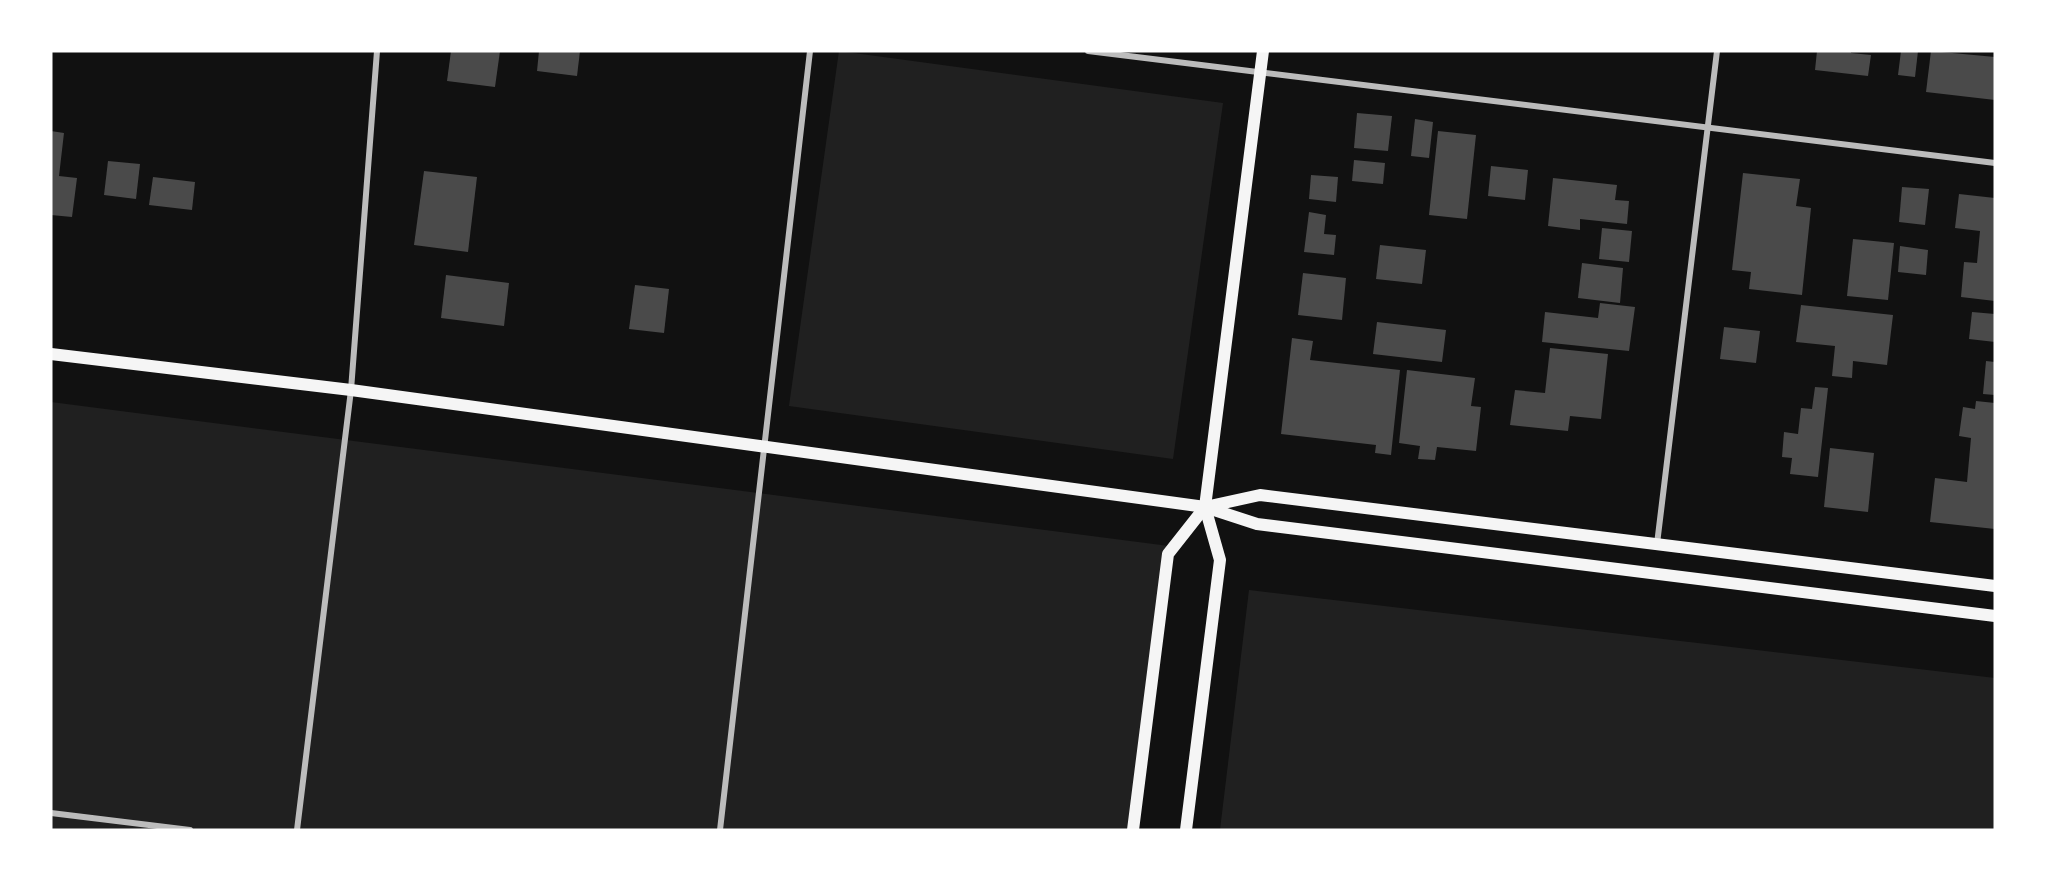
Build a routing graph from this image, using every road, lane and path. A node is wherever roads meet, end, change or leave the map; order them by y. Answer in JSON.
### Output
{"nodes":[{"id":1,"x":377,"y":51,"type":"edge"},
{"id":2,"x":810,"y":51,"type":"edge"},
{"id":3,"x":1088,"y":51,"type":"edge"},
{"id":4,"x":1263,"y":51,"type":"edge"},
{"id":5,"x":1717,"y":51,"type":"edge"},
{"id":6,"x":1260,"y":72,"type":"junction"},
{"id":7,"x":1707,"y":127,"type":"junction"},
{"id":8,"x":1995,"y":163,"type":"edge"},
{"id":9,"x":51,"y":354,"type":"edge"},
{"id":10,"x":351,"y":390,"type":"junction"},
{"id":11,"x":764,"y":447,"type":"junction"},
{"id":12,"x":1205,"y":507,"type":"junction"},
{"id":13,"x":1658,"y":544,"type":"junction"},
{"id":14,"x":1995,"y":586,"type":"edge"},
{"id":15,"x":1995,"y":616,"type":"edge"},
{"id":16,"x":51,"y":813,"type":"edge"},
{"id":17,"x":190,"y":830,"type":"edge"},
{"id":18,"x":297,"y":830,"type":"edge"},
{"id":19,"x":720,"y":830,"type":"edge"},
{"id":20,"x":1133,"y":830,"type":"edge"},
{"id":21,"x":1186,"y":830,"type":"edge"}],
"edges":[{"from":1,"to":10,"type":"street"},
{"from":2,"to":11,"type":"street"},
{"from":3,"to":6,"type":"street"},
{"from":4,"to":6,"type":"main road"},
{"from":5,"to":7,"type":"street"},
{"from":6,"to":7,"type":"street"},
{"from":6,"to":12,"type":"main road"},
{"from":7,"to":8,"type":"street"},
{"from":7,"to":13,"type":"street"},
{"from":9,"to":10,"type":"main road"},
{"from":10,"to":11,"type":"main road"},
{"from":10,"to":18,"type":"street"},
{"from":11,"to":12,"type":"main road"},
{"from":11,"to":19,"type":"street"},
{"from":12,"to":13,"type":"main road"},
{"from":12,"to":15,"type":"main road"},
{"from":12,"to":20,"type":"main road"},
{"from":12,"to":21,"type":"main road"},
{"from":13,"to":14,"type":"main road"},
{"from":16,"to":17,"type":"street"}]}
